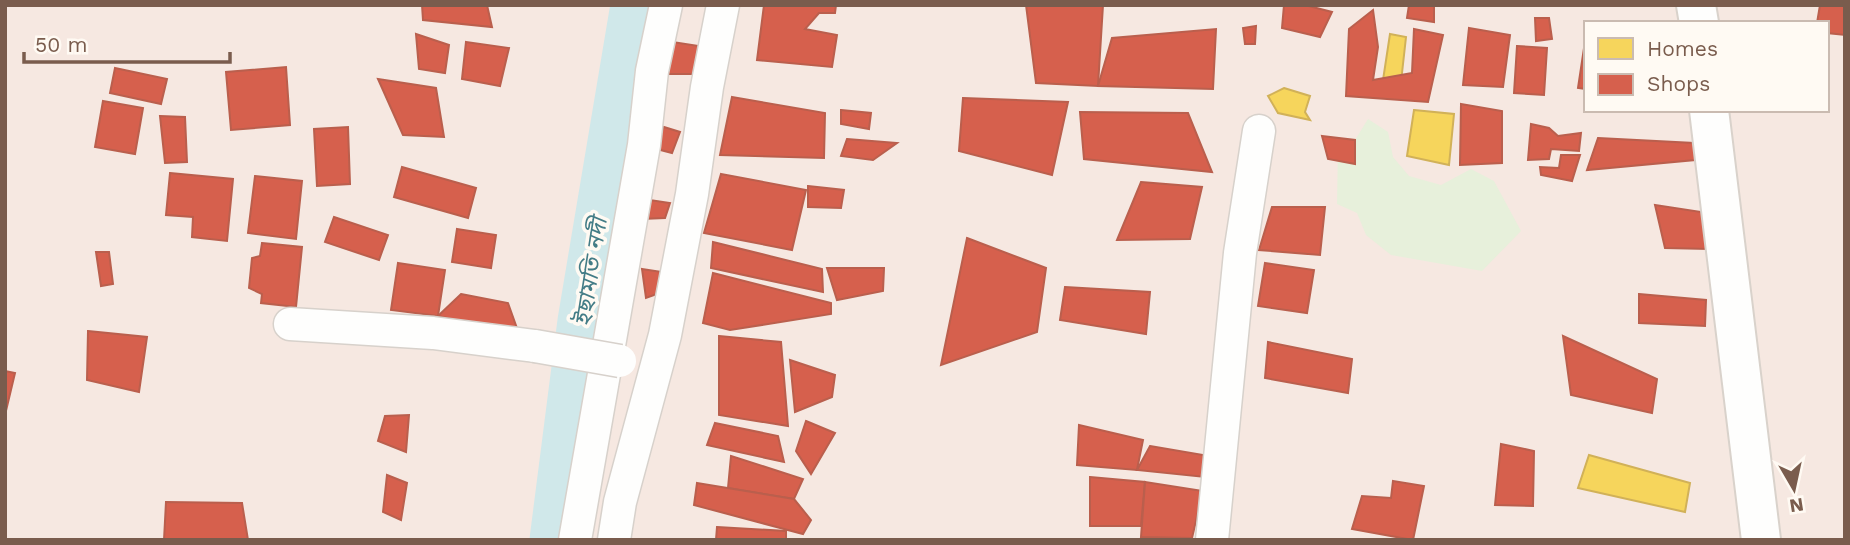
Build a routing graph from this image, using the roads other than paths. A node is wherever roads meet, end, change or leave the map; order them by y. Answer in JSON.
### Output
{"nodes":[{"id":1,"x":666,"y":5,"type":"edge"},
{"id":2,"x":723,"y":5,"type":"edge"},
{"id":3,"x":1709,"y":112,"type":"edge"},
{"id":4,"x":1259,"y":131,"type":"dead end"},
{"id":5,"x":290,"y":324,"type":"dead end"},
{"id":6,"x":656,"y":368,"type":"junction"},
{"id":7,"x":575,"y":540,"type":"edge"},
{"id":8,"x":614,"y":540,"type":"edge"},
{"id":9,"x":1212,"y":540,"type":"edge"},
{"id":10,"x":1761,"y":540,"type":"edge"}],
"edges":[{"from":1,"to":7,"type":"street"},
{"from":2,"to":6,"type":"street"},
{"from":3,"to":10,"type":"street"},
{"from":4,"to":9,"type":"street"},
{"from":5,"to":6,"type":"street","bridge":true},
{"from":6,"to":8,"type":"street"}]}
